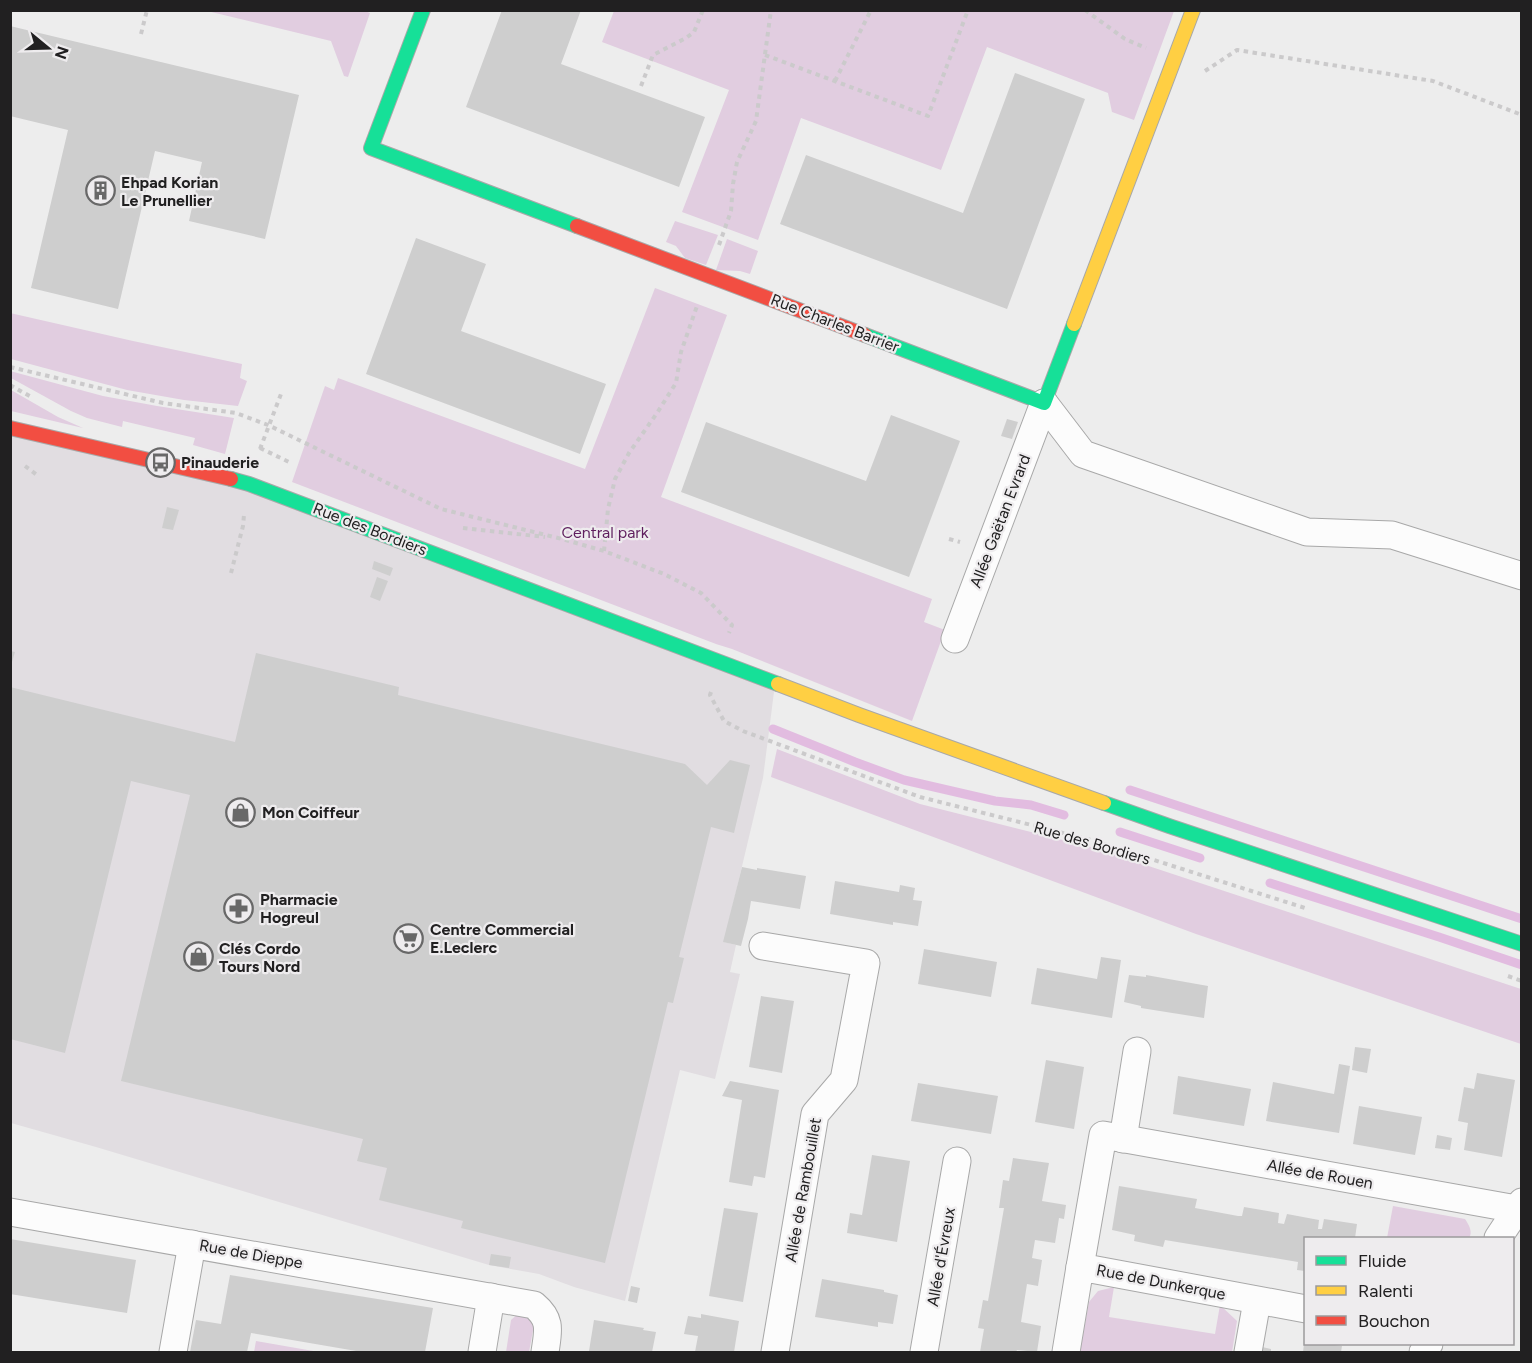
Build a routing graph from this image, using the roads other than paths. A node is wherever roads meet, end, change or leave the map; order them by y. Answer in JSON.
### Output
{"nodes":[{"id":1,"x":1193,"y":10,"type":"edge"},
{"id":2,"x":418,"y":12,"type":"edge"},
{"id":3,"x":1044,"y":403,"type":"junction"},
{"id":4,"x":10,"y":428,"type":"edge"},
{"id":5,"x":1521,"y":576,"type":"edge"},
{"id":6,"x":955,"y":639,"type":"dead end"},
{"id":7,"x":1521,"y":944,"type":"edge"},
{"id":8,"x":763,"y":946,"type":"dead end"},
{"id":9,"x":1137,"y":1051,"type":"dead end"},
{"id":10,"x":1123,"y":1139,"type":"junction"},
{"id":11,"x":957,"y":1161,"type":"dead end"},
{"id":12,"x":1520,"y":1207,"type":"edge"},
{"id":13,"x":10,"y":1212,"type":"edge"},
{"id":14,"x":1499,"y":1237,"type":"edge"},
{"id":15,"x":192,"y":1244,"type":"junction"},
{"id":16,"x":1080,"y":1267,"type":"junction"},
{"id":17,"x":491,"y":1297,"type":"junction"},
{"id":18,"x":1257,"y":1300,"type":"junction"},
{"id":19,"x":1304,"y":1309,"type":"edge"},
{"id":20,"x":780,"y":1352,"type":"edge"},
{"id":21,"x":173,"y":1353,"type":"edge"},
{"id":22,"x":482,"y":1353,"type":"edge"},
{"id":23,"x":545,"y":1353,"type":"edge"},
{"id":24,"x":924,"y":1353,"type":"edge"},
{"id":25,"x":1066,"y":1353,"type":"edge"},
{"id":26,"x":1248,"y":1353,"type":"edge"}],
"edges":[{"from":1,"to":3,"type":"street"},
{"from":2,"to":3,"type":"street","name":"Rue Charles Barrier"},
{"from":3,"to":5,"type":"street"},
{"from":3,"to":6,"type":"street","name":"Allée Gaëtan Evrard"},
{"from":4,"to":7,"type":"street","name":"Rue des Bordiers"},
{"from":8,"to":20,"type":"street","name":"Allée de Rambouillet"},
{"from":9,"to":10,"type":"street"},
{"from":10,"to":12,"type":"street","name":"Allée de Rouen"},
{"from":10,"to":16,"type":"street","name":"Allée de Rouen"},
{"from":11,"to":24,"type":"street","name":"Allée d'Évreux"},
{"from":12,"to":14,"type":"street"},
{"from":13,"to":15,"type":"street","name":"Rue de Dieppe"},
{"from":15,"to":17,"type":"street","name":"Rue de Dieppe"},
{"from":15,"to":21,"type":"street"},
{"from":16,"to":18,"type":"street","name":"Rue de Dunkerque"},
{"from":16,"to":25,"type":"street","name":"Rue de Dunkerque"},
{"from":17,"to":22,"type":"street"},
{"from":17,"to":23,"type":"street","name":"Rue de Dieppe"},
{"from":18,"to":19,"type":"street","name":"Rue de Dunkerque"},
{"from":18,"to":26,"type":"street"}]}
